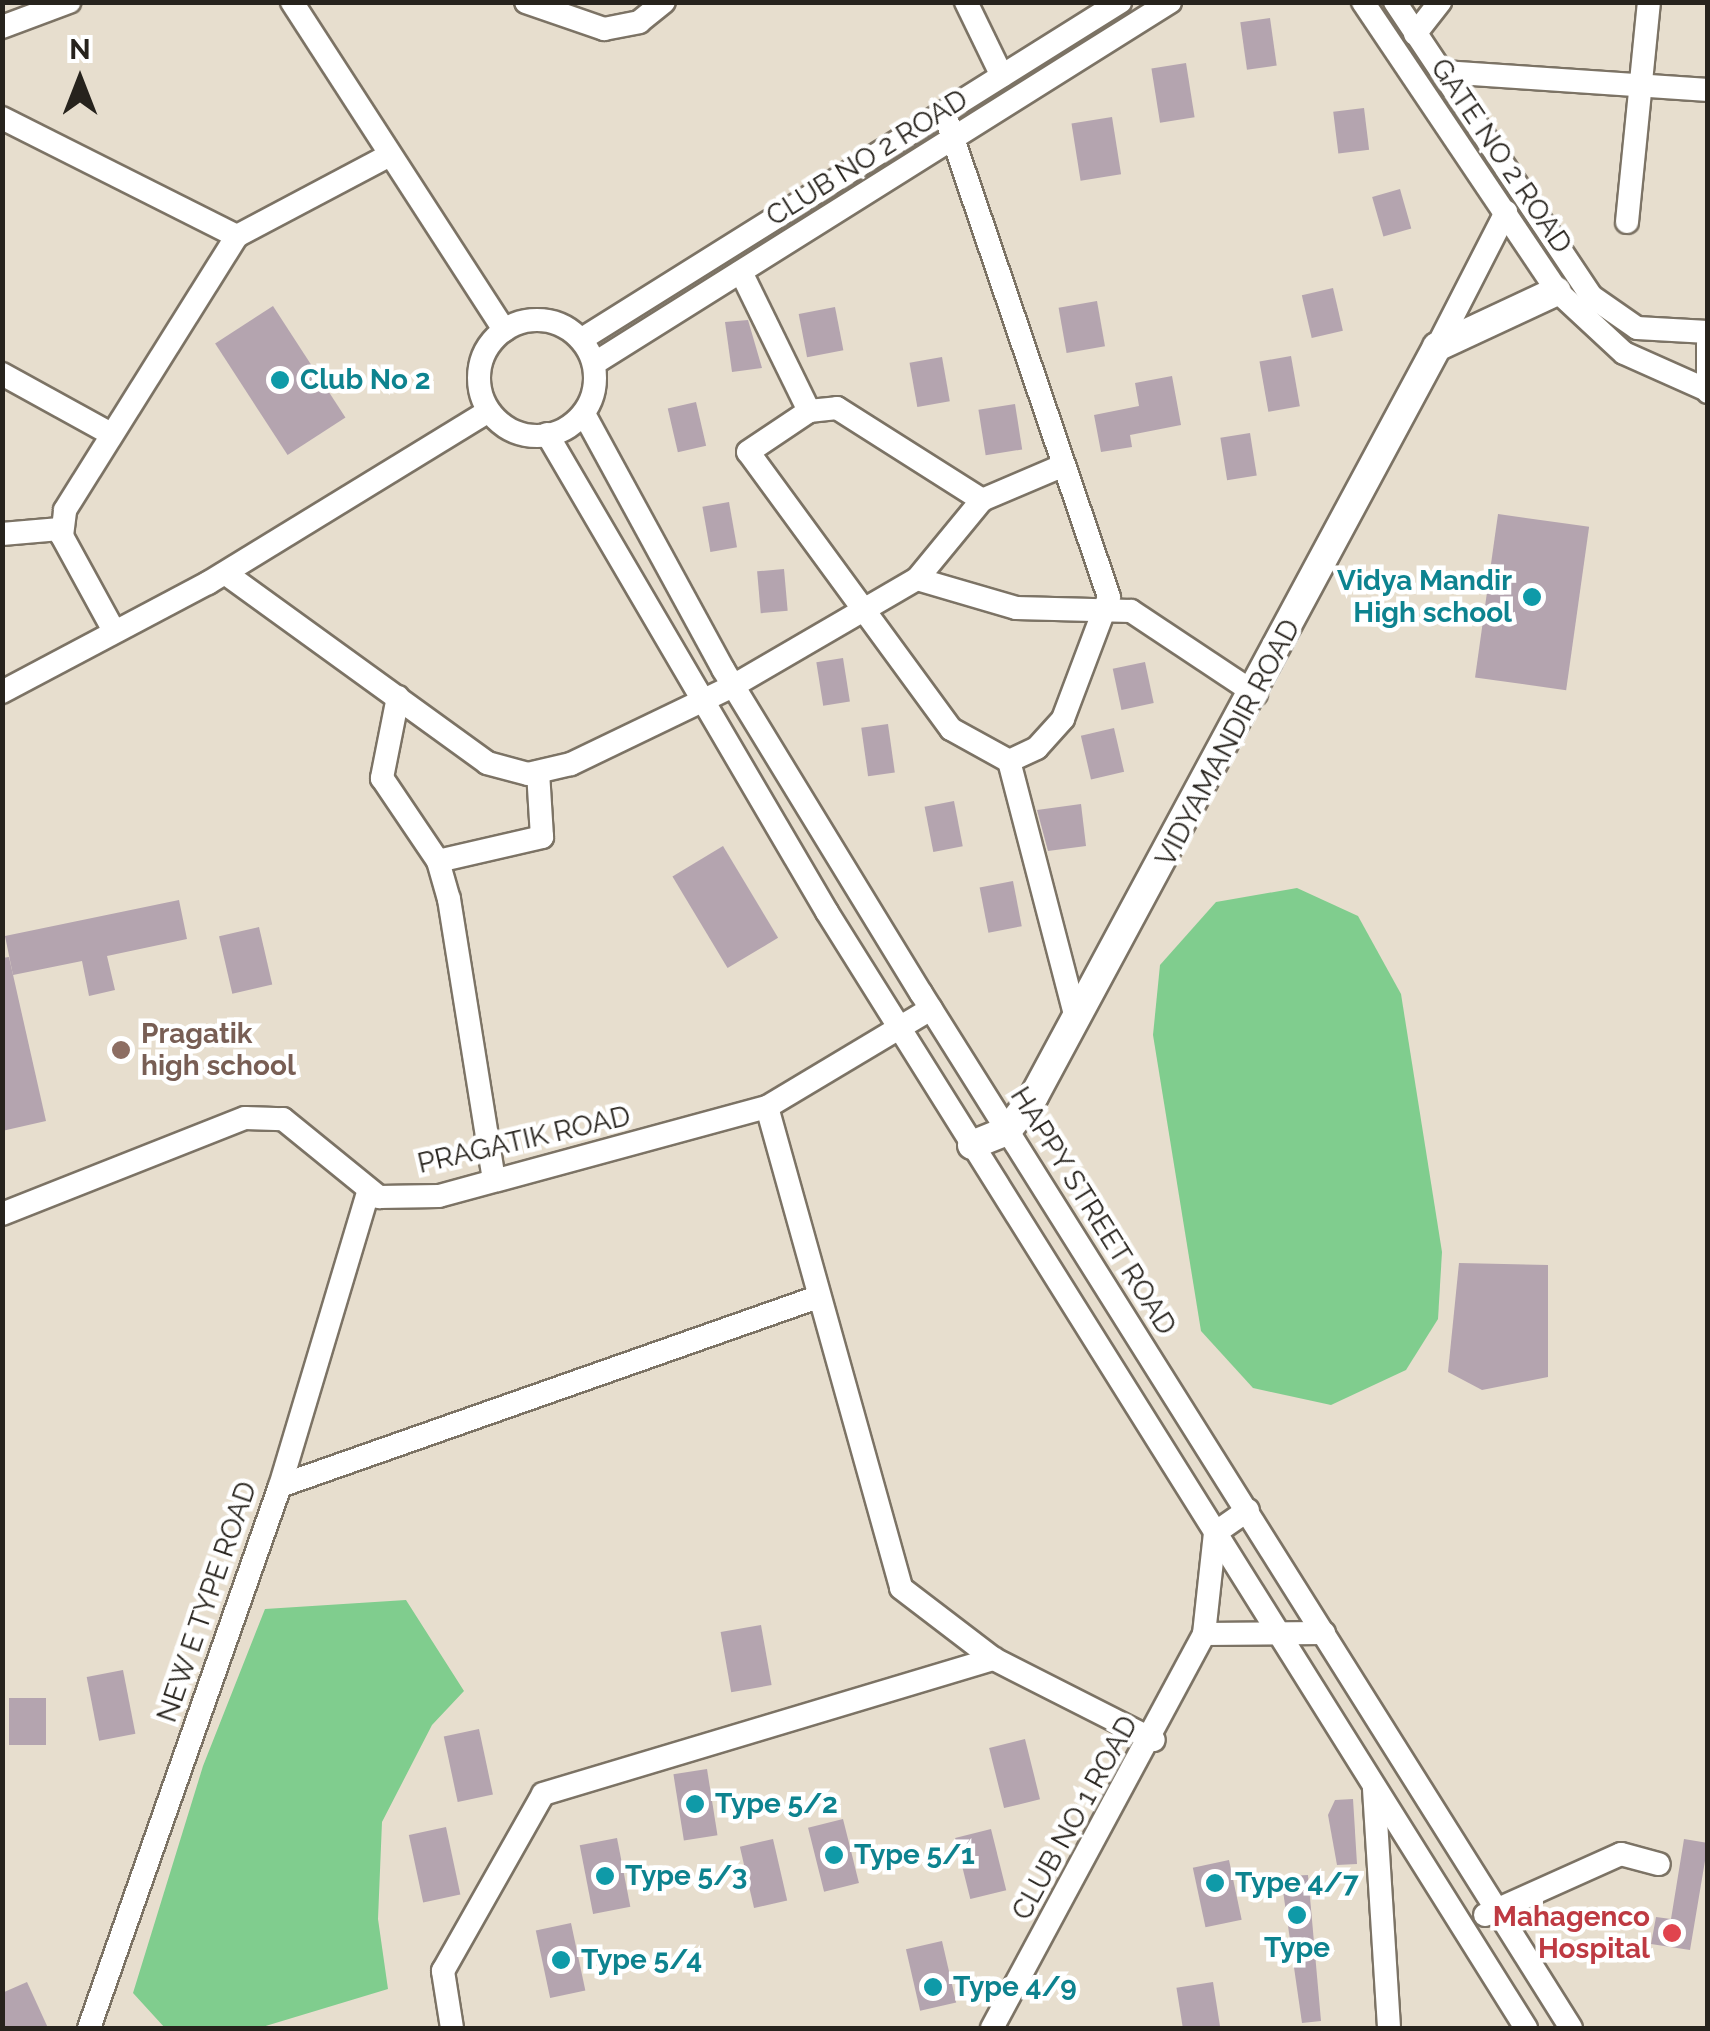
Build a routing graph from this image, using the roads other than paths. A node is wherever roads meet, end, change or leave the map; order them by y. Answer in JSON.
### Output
{"nodes":[{"id":1,"x":69,"y":2,"type":"edge"},
{"id":2,"x":292,"y":2,"type":"edge"},
{"id":3,"x":526,"y":2,"type":"edge"},
{"id":4,"x":664,"y":2,"type":"edge"},
{"id":5,"x":966,"y":2,"type":"edge"},
{"id":6,"x":1120,"y":2,"type":"edge"},
{"id":7,"x":1170,"y":2,"type":"edge"},
{"id":8,"x":1363,"y":2,"type":"edge"},
{"id":9,"x":1395,"y":2,"type":"edge"},
{"id":10,"x":1440,"y":2,"type":"edge"},
{"id":11,"x":1649,"y":2,"type":"edge"},
{"id":12,"x":2,"y":27,"type":"edge"},
{"id":13,"x":1415,"y":34,"type":"junction"},
{"id":14,"x":1443,"y":72,"type":"junction"},
{"id":15,"x":1002,"y":76,"type":"junction"},
{"id":16,"x":1642,"y":86,"type":"junction"},
{"id":17,"x":1708,"y":90,"type":"edge"},
{"id":18,"x":944,"y":112,"type":"junction"},
{"id":19,"x":2,"y":118,"type":"edge"},
{"id":20,"x":954,"y":139,"type":"junction"},
{"id":21,"x":386,"y":157,"type":"junction"},
{"id":22,"x":1512,"y":188,"type":"junction"},
{"id":23,"x":1503,"y":221,"type":"junction"},
{"id":24,"x":1627,"y":222,"type":"dead end"},
{"id":25,"x":237,"y":236,"type":"junction"},
{"id":26,"x":741,"y":272,"type":"junction"},
{"id":27,"x":1566,"y":282,"type":"junction"},
{"id":28,"x":504,"y":330,"type":"junction"},
{"id":29,"x":1708,"y":332,"type":"edge"},
{"id":30,"x":582,"y":340,"type":"junction"},
{"id":31,"x":1708,"y":344,"type":"edge"},
{"id":32,"x":1438,"y":347,"type":"junction"},
{"id":33,"x":595,"y":362,"type":"junction"},
{"id":34,"x":2,"y":374,"type":"edge"},
{"id":35,"x":1706,"y":390,"type":"edge"},
{"id":36,"x":809,"y":411,"type":"junction"},
{"id":37,"x":488,"y":412,"type":"junction"},
{"id":38,"x":584,"y":414,"type":"junction"},
{"id":39,"x":111,"y":434,"type":"junction"},
{"id":40,"x":547,"y":434,"type":"junction"},
{"id":41,"x":1064,"y":466,"type":"junction"},
{"id":42,"x":982,"y":500,"type":"junction"},
{"id":43,"x":60,"y":529,"type":"junction"},
{"id":44,"x":2,"y":534,"type":"edge"},
{"id":45,"x":225,"y":573,"type":"junction"},
{"id":46,"x":916,"y":580,"type":"junction"},
{"id":47,"x":862,"y":607,"type":"junction"},
{"id":48,"x":1106,"y":609,"type":"junction"},
{"id":49,"x":114,"y":631,"type":"junction"},
{"id":50,"x":733,"y":686,"type":"junction"},
{"id":51,"x":2,"y":692,"type":"edge"},
{"id":52,"x":1256,"y":694,"type":"junction"},
{"id":53,"x":398,"y":697,"type":"junction"},
{"id":54,"x":698,"y":702,"type":"junction"},
{"id":55,"x":1009,"y":762,"type":"junction"},
{"id":56,"x":538,"y":772,"type":"junction"},
{"id":57,"x":438,"y":861,"type":"junction"},
{"id":58,"x":930,"y":1009,"type":"junction"},
{"id":59,"x":1075,"y":1015,"type":"junction"},
{"id":60,"x":899,"y":1027,"type":"junction"},
{"id":61,"x":982,"y":1092,"type":"junction"},
{"id":62,"x":947,"y":1106,"type":"junction"},
{"id":63,"x":767,"y":1107,"type":"junction"},
{"id":64,"x":1007,"y":1132,"type":"junction"},
{"id":65,"x":972,"y":1146,"type":"junction"},
{"id":66,"x":1034,"y":1175,"type":"junction"},
{"id":67,"x":494,"y":1180,"type":"junction"},
{"id":68,"x":998,"y":1188,"type":"junction"},
{"id":69,"x":368,"y":1192,"type":"junction"},
{"id":70,"x":2,"y":1214,"type":"edge"},
{"id":71,"x":818,"y":1297,"type":"junction"},
{"id":72,"x":280,"y":1486,"type":"junction"},
{"id":73,"x":1248,"y":1510,"type":"junction"},
{"id":74,"x":1214,"y":1533,"type":"junction"},
{"id":75,"x":1324,"y":1633,"type":"junction"},
{"id":76,"x":1204,"y":1634,"type":"junction"},
{"id":77,"x":1280,"y":1636,"type":"junction"},
{"id":78,"x":994,"y":1659,"type":"junction"},
{"id":79,"x":1154,"y":1740,"type":"junction"},
{"id":80,"x":1370,"y":1778,"type":"junction"},
{"id":81,"x":1660,"y":1864,"type":"dead end"},
{"id":82,"x":1496,"y":1911,"type":"junction"},
{"id":83,"x":1463,"y":1923,"type":"junction"},
{"id":84,"x":1002,"y":2025,"type":"edge"},
{"id":85,"x":88,"y":2028,"type":"edge"},
{"id":86,"x":452,"y":2028,"type":"edge"},
{"id":87,"x":1389,"y":2028,"type":"edge"},
{"id":88,"x":1526,"y":2028,"type":"edge"},
{"id":89,"x":1571,"y":2028,"type":"edge"}],
"edges":[{"from":1,"to":12,"type":"street"},
{"from":2,"to":21,"type":"street"},
{"from":3,"to":4,"type":"street"},
{"from":5,"to":15,"type":"street"},
{"from":6,"to":15,"type":"street","name":"CLUB NO 2 ROAD"},
{"from":7,"to":20,"type":"street","name":"CLUB NO 2 ROAD"},
{"from":8,"to":23,"type":"street","name":"GATE NO 2 ROAD"},
{"from":9,"to":13,"type":"street","name":"GATE NO 2 ROAD"},
{"from":10,"to":13,"type":"street"},
{"from":11,"to":16,"type":"street"},
{"from":13,"to":14,"type":"street","name":"GATE NO 2 ROAD"},
{"from":14,"to":16,"type":"street"},
{"from":14,"to":22,"type":"street","name":"GATE NO 2 ROAD"},
{"from":15,"to":18,"type":"street","name":"CLUB NO 2 ROAD"},
{"from":16,"to":17,"type":"street"},
{"from":16,"to":24,"type":"street"},
{"from":18,"to":20,"type":"street"},
{"from":18,"to":30,"type":"street","name":"CLUB NO 2 ROAD"},
{"from":19,"to":25,"type":"street"},
{"from":20,"to":26,"type":"street","name":"CLUB NO 2 ROAD"},
{"from":20,"to":41,"type":"street"},
{"from":21,"to":25,"type":"street"},
{"from":21,"to":28,"type":"street"},
{"from":22,"to":23,"type":"street"},
{"from":22,"to":27,"type":"street","name":"GATE NO 2 ROAD"},
{"from":23,"to":27,"type":"street","name":"GATE NO 2 ROAD"},
{"from":23,"to":32,"type":"street"},
{"from":25,"to":39,"type":"street"},
{"from":26,"to":33,"type":"street","name":"CLUB NO 2 ROAD"},
{"from":26,"to":36,"type":"street"},
{"from":27,"to":29,"type":"street","name":"GATE NO 2 ROAD"},
{"from":27,"to":32,"type":"main road"},
{"from":27,"to":35,"type":"street","name":"GATE NO 2 ROAD"},
{"from":28,"to":30,"type":"street"},
{"from":28,"to":37,"type":"street"},
{"from":30,"to":33,"type":"street"},
{"from":31,"to":35,"type":"street"},
{"from":32,"to":52,"type":"main road","name":"VIDYAMANDIR ROAD"},
{"from":33,"to":38,"type":"street"},
{"from":34,"to":39,"type":"street"},
{"from":36,"to":42,"type":"street"},
{"from":36,"to":47,"type":"street"},
{"from":37,"to":40,"type":"street"},
{"from":37,"to":45,"type":"street"},
{"from":38,"to":40,"type":"street"},
{"from":38,"to":50,"type":"street","name":"HAPPY STREET ROAD"},
{"from":39,"to":43,"type":"street"},
{"from":40,"to":54,"type":"street"},
{"from":41,"to":42,"type":"street"},
{"from":41,"to":48,"type":"street"},
{"from":42,"to":46,"type":"street"},
{"from":43,"to":44,"type":"street"},
{"from":43,"to":49,"type":"street"},
{"from":45,"to":49,"type":"street"},
{"from":45,"to":53,"type":"street"},
{"from":46,"to":47,"type":"street"},
{"from":46,"to":48,"type":"street"},
{"from":47,"to":50,"type":"street"},
{"from":47,"to":55,"type":"street"},
{"from":48,"to":52,"type":"street"},
{"from":48,"to":55,"type":"street"},
{"from":49,"to":51,"type":"street"},
{"from":50,"to":54,"type":"street"},
{"from":50,"to":58,"type":"street","name":"HAPPY STREET ROAD"},
{"from":52,"to":59,"type":"main road","name":"VIDYAMANDIR ROAD"},
{"from":53,"to":56,"type":"street"},
{"from":53,"to":57,"type":"street"},
{"from":54,"to":56,"type":"street"},
{"from":54,"to":60,"type":"street"},
{"from":55,"to":59,"type":"street"},
{"from":56,"to":57,"type":"street"},
{"from":57,"to":67,"type":"street"},
{"from":58,"to":60,"type":"street","name":"PRAGATIK ROAD"},
{"from":58,"to":61,"type":"street","name":"HAPPY STREET ROAD"},
{"from":59,"to":64,"type":"main road","name":"VIDYAMANDIR ROAD"},
{"from":60,"to":62,"type":"street"},
{"from":60,"to":63,"type":"street","name":"PRAGATIK ROAD"},
{"from":61,"to":62,"type":"street"},
{"from":61,"to":64,"type":"street","name":"HAPPY STREET ROAD"},
{"from":62,"to":65,"type":"street"},
{"from":63,"to":67,"type":"street","name":"PRAGATIK ROAD"},
{"from":63,"to":71,"type":"street"},
{"from":64,"to":65,"type":"main road"},
{"from":64,"to":66,"type":"street","name":"HAPPY STREET ROAD"},
{"from":65,"to":68,"type":"street"},
{"from":66,"to":68,"type":"street"},
{"from":66,"to":73,"type":"street","name":"HAPPY STREET ROAD"},
{"from":67,"to":69,"type":"street","name":"PRAGATIK ROAD"},
{"from":68,"to":74,"type":"street"},
{"from":69,"to":70,"type":"street"},
{"from":69,"to":72,"type":"street","name":"NEW E TYPE ROAD"},
{"from":71,"to":72,"type":"street"},
{"from":71,"to":78,"type":"street"},
{"from":72,"to":85,"type":"street","name":"NEW E TYPE ROAD"},
{"from":73,"to":74,"type":"street"},
{"from":73,"to":75,"type":"street","name":"HAPPY STREET ROAD"},
{"from":74,"to":76,"type":"street","name":"CLUB NO 1 ROAD"},
{"from":74,"to":77,"type":"street"},
{"from":75,"to":77,"type":"street"},
{"from":75,"to":82,"type":"street","name":"HAPPY STREET ROAD"},
{"from":76,"to":77,"type":"street"},
{"from":76,"to":79,"type":"street","name":"CLUB NO 1 ROAD"},
{"from":77,"to":80,"type":"street"},
{"from":78,"to":79,"type":"street"},
{"from":78,"to":86,"type":"street"},
{"from":79,"to":84,"type":"street","name":"CLUB NO 1 ROAD"},
{"from":80,"to":83,"type":"street"},
{"from":80,"to":87,"type":"street"},
{"from":81,"to":82,"type":"street"},
{"from":82,"to":83,"type":"street"},
{"from":82,"to":89,"type":"street","name":"HAPPY STREET ROAD"},
{"from":83,"to":88,"type":"street"}]}
